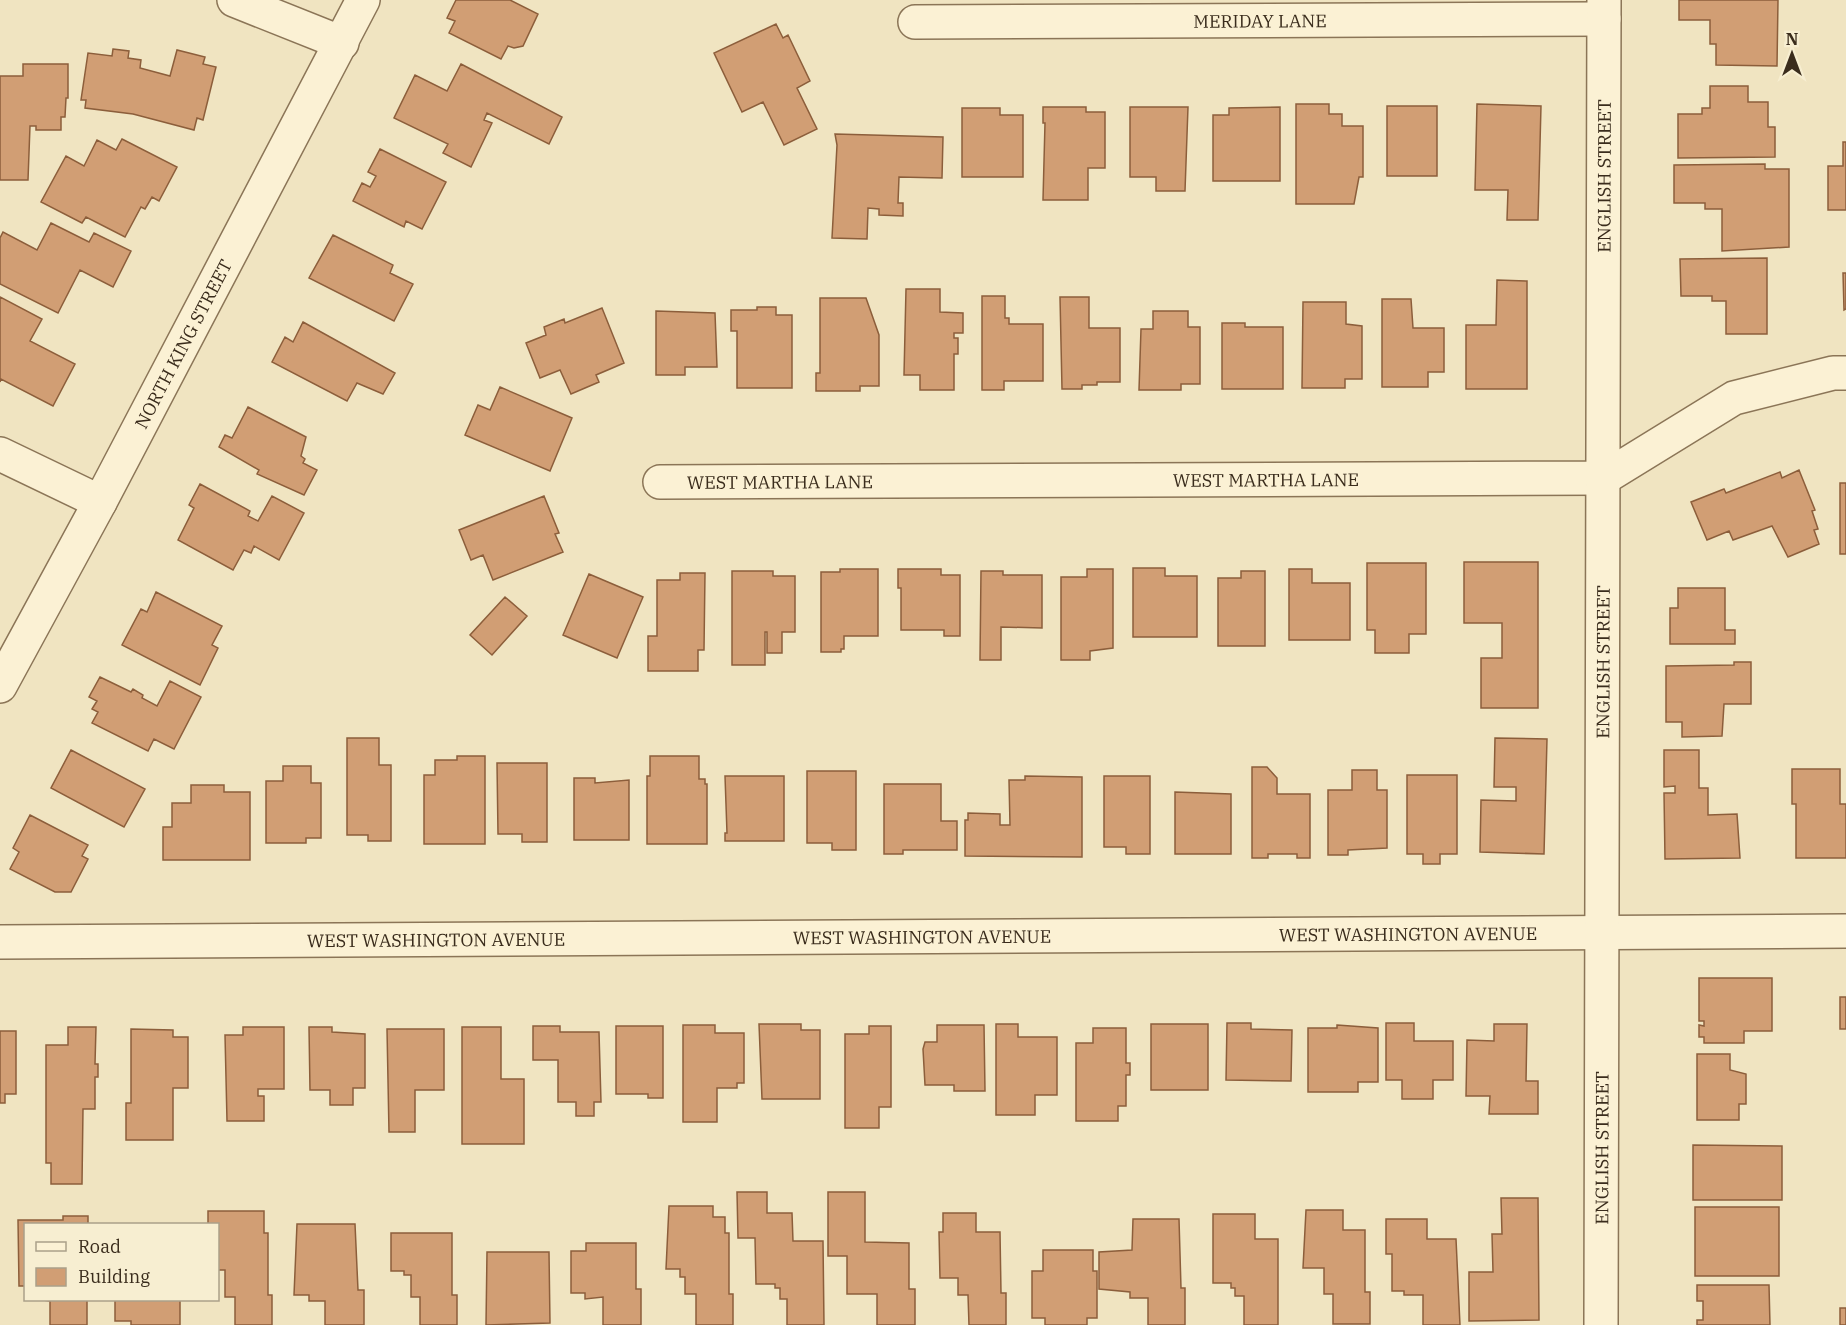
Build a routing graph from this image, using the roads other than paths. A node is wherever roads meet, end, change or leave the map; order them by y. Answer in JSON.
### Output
{"nodes":[{"id":1,"x":234,"y":0,"type":"edge"},
{"id":2,"x":363,"y":0,"type":"edge"},
{"id":3,"x":1604,"y":9,"type":"edge"},
{"id":4,"x":915,"y":22,"type":"dead end"},
{"id":5,"x":342,"y":43,"type":"junction"},
{"id":6,"x":1846,"y":374,"type":"edge"},
{"id":7,"x":0,"y":454,"type":"edge"},
{"id":8,"x":1605,"y":478,"type":"junction"},
{"id":9,"x":660,"y":482,"type":"dead end"},
{"id":10,"x":100,"y":502,"type":"junction"},
{"id":11,"x":0,"y":686,"type":"edge"},
{"id":12,"x":1846,"y":931,"type":"edge"},
{"id":13,"x":1600,"y":932,"type":"junction"},
{"id":14,"x":0,"y":942,"type":"edge"},
{"id":15,"x":1601,"y":1325,"type":"edge"}],
"edges":[{"from":1,"to":5,"type":"street"},
{"from":2,"to":5,"type":"street","name":"NORTH KING STREET"},
{"from":3,"to":4,"type":"street","name":"MERIDAY LANE"},
{"from":3,"to":8,"type":"street","name":"ENGLISH STREET"},
{"from":5,"to":10,"type":"street","name":"NORTH KING STREET"},
{"from":6,"to":8,"type":"street"},
{"from":7,"to":10,"type":"street"},
{"from":8,"to":9,"type":"street","name":"WEST MARTHA LANE"},
{"from":8,"to":13,"type":"street","name":"ENGLISH STREET"},
{"from":10,"to":11,"type":"street","name":"NORTH KING STREET"},
{"from":12,"to":13,"type":"street","name":"WEST WASHINGTON AVENUE"},
{"from":13,"to":14,"type":"street","name":"WEST WASHINGTON AVENUE"},
{"from":13,"to":15,"type":"street","name":"ENGLISH STREET"}]}
